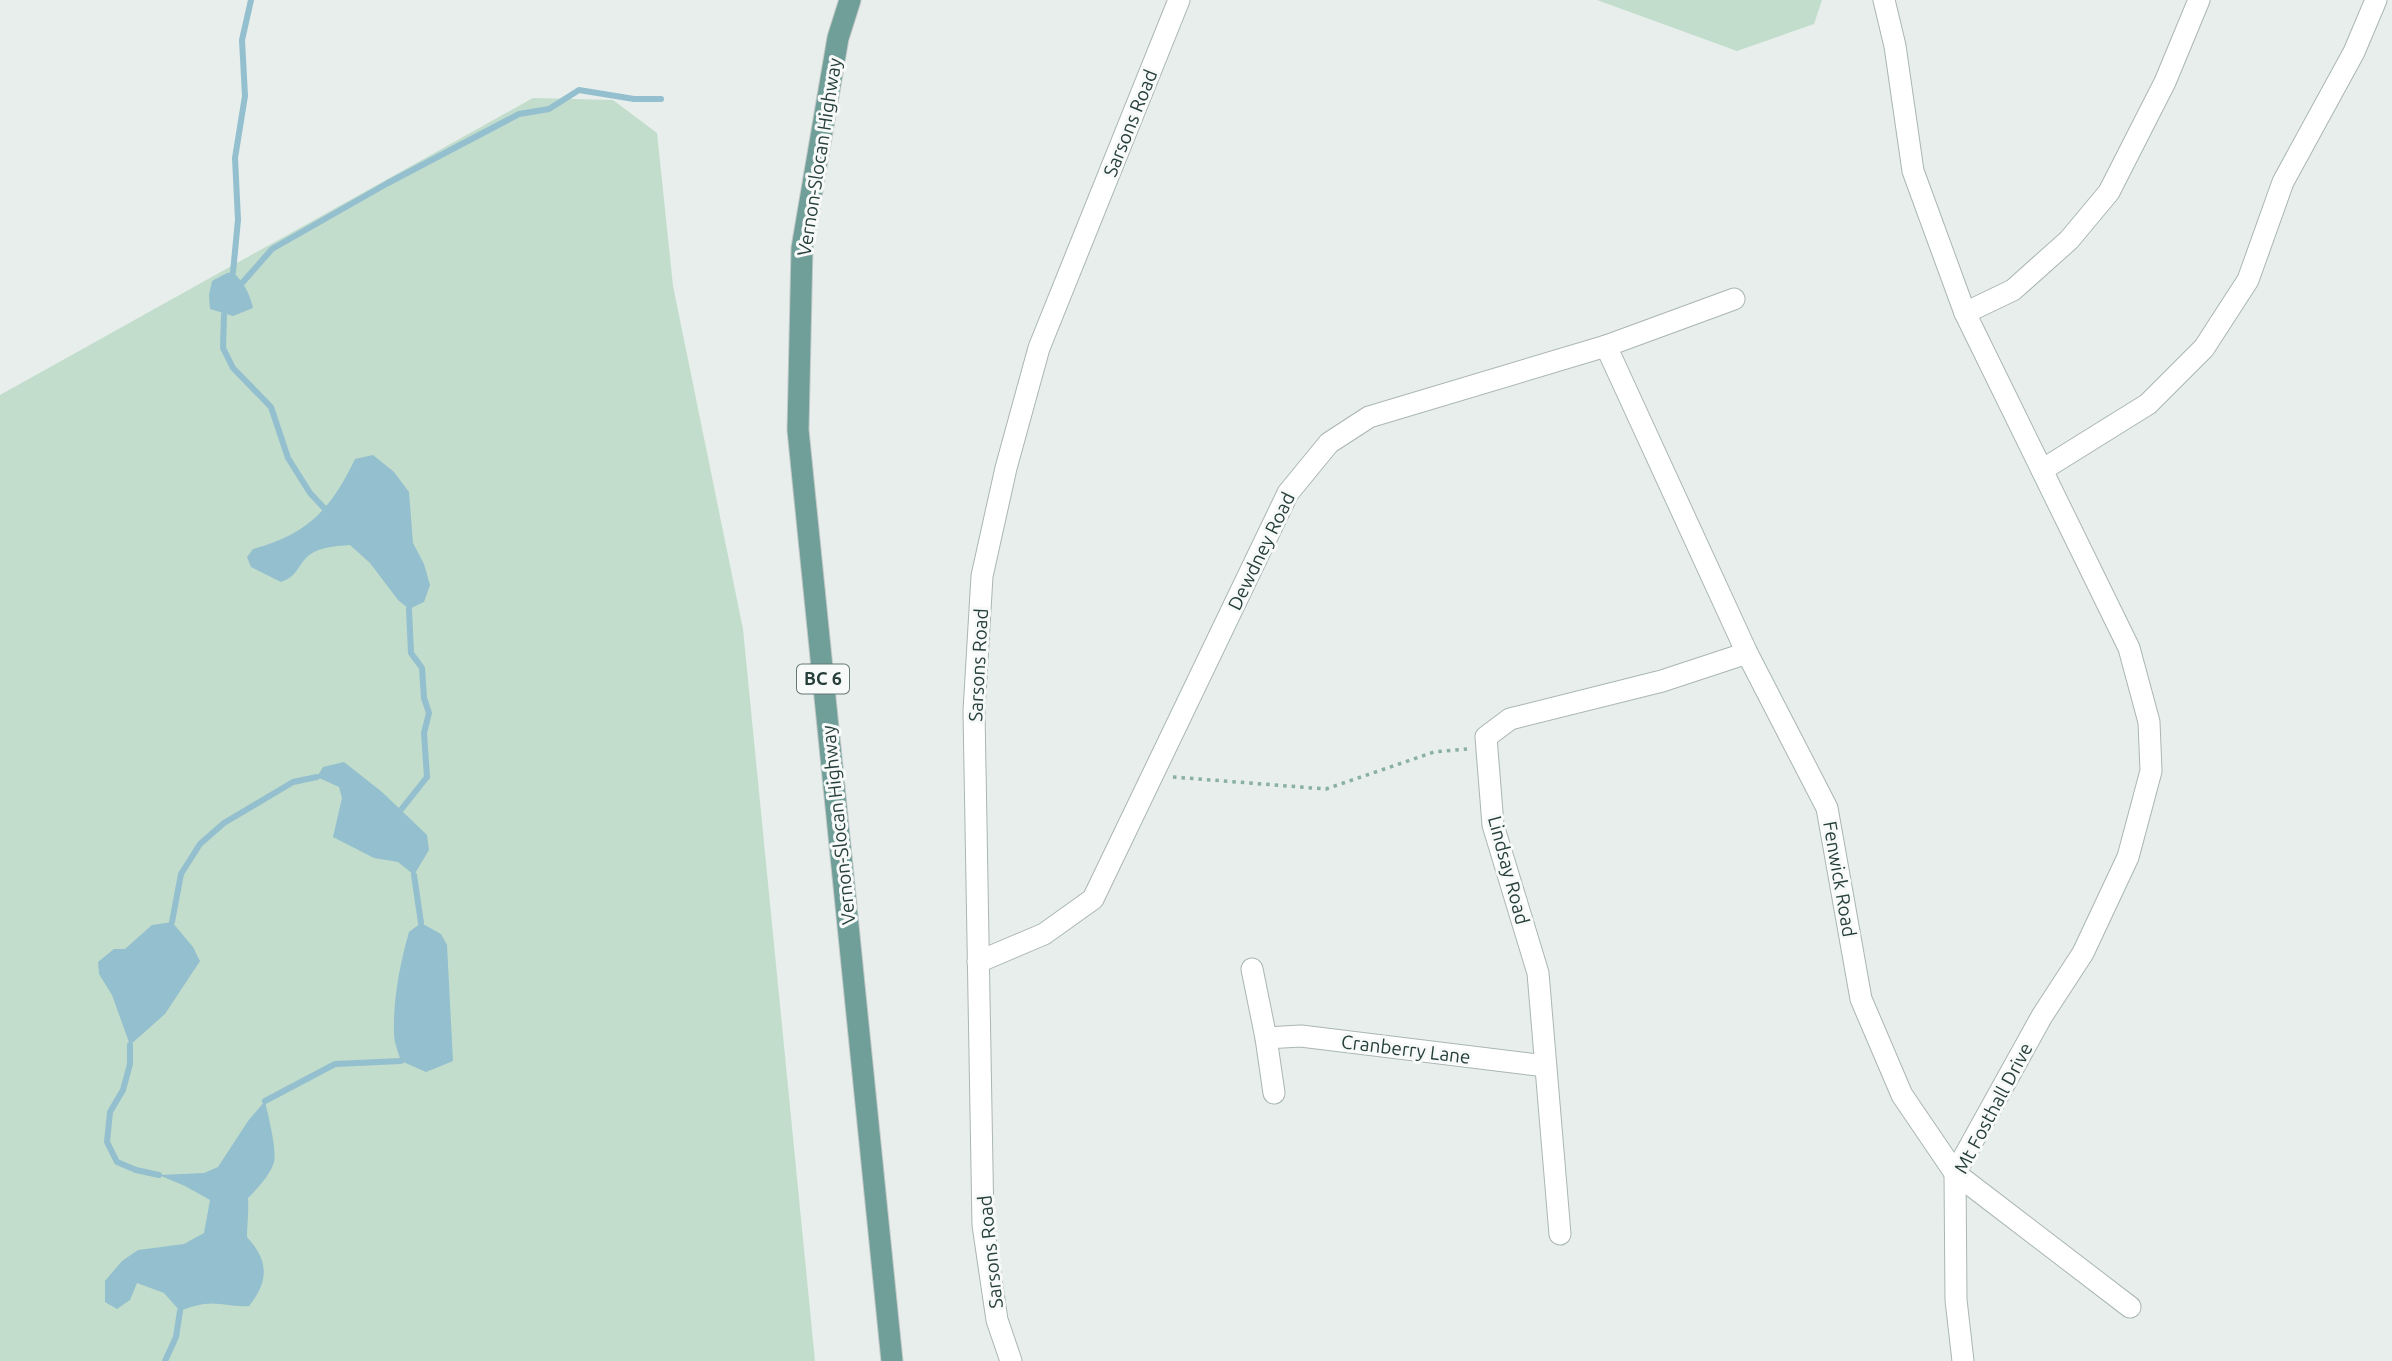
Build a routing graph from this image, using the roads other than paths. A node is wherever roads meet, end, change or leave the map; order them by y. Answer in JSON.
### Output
{"nodes":[{"id":1,"x":850,"y":0,"type":"edge"},
{"id":2,"x":1179,"y":0,"type":"edge"},
{"id":3,"x":1884,"y":0,"type":"edge"},
{"id":4,"x":2199,"y":0,"type":"edge"},
{"id":5,"x":2376,"y":0,"type":"edge"},
{"id":6,"x":1734,"y":299,"type":"dead end"},
{"id":7,"x":1965,"y":313,"type":"junction"},
{"id":8,"x":1606,"y":346,"type":"junction"},
{"id":9,"x":2042,"y":470,"type":"junction"},
{"id":10,"x":1748,"y":653,"type":"junction"},
{"id":11,"x":978,"y":961,"type":"junction"},
{"id":12,"x":1252,"y":969,"type":"dead end"},
{"id":13,"x":1266,"y":1038,"type":"junction"},
{"id":14,"x":1545,"y":1066,"type":"junction"},
{"id":15,"x":1273,"y":1093,"type":"dead end"},
{"id":16,"x":1955,"y":1173,"type":"junction"},
{"id":17,"x":1560,"y":1234,"type":"dead end"},
{"id":18,"x":2130,"y":1307,"type":"dead end"},
{"id":19,"x":892,"y":1361,"type":"edge"},
{"id":20,"x":1011,"y":1361,"type":"edge"},
{"id":21,"x":1963,"y":1361,"type":"edge"}],
"edges":[{"from":1,"to":19,"type":"main road","name":"Vernon-Slocan Highway","number":"BC 6"},
{"from":2,"to":11,"type":"street","name":"Sarsons Road"},
{"from":3,"to":7,"type":"street","name":"Mt Fosthall Drive"},
{"from":4,"to":7,"type":"street"},
{"from":5,"to":9,"type":"street"},
{"from":6,"to":8,"type":"street","name":"Dewdney Road"},
{"from":7,"to":9,"type":"street","name":"Mt Fosthall Drive"},
{"from":8,"to":10,"type":"street","name":"Fenwick Road"},
{"from":8,"to":11,"type":"street","name":"Dewdney Road"},
{"from":9,"to":16,"type":"street","name":"Mt Fosthall Drive"},
{"from":10,"to":14,"type":"street","name":"Lindsay Road"},
{"from":10,"to":16,"type":"street","name":"Fenwick Road"},
{"from":11,"to":20,"type":"street","name":"Sarsons Road"},
{"from":12,"to":13,"type":"street"},
{"from":13,"to":14,"type":"street","name":"Cranberry Lane"},
{"from":13,"to":15,"type":"street"},
{"from":14,"to":17,"type":"street","name":"Lindsay Road"},
{"from":16,"to":18,"type":"street","name":"Fenwick Road"},
{"from":16,"to":21,"type":"street","name":"Mt Fosthall Drive"}]}
